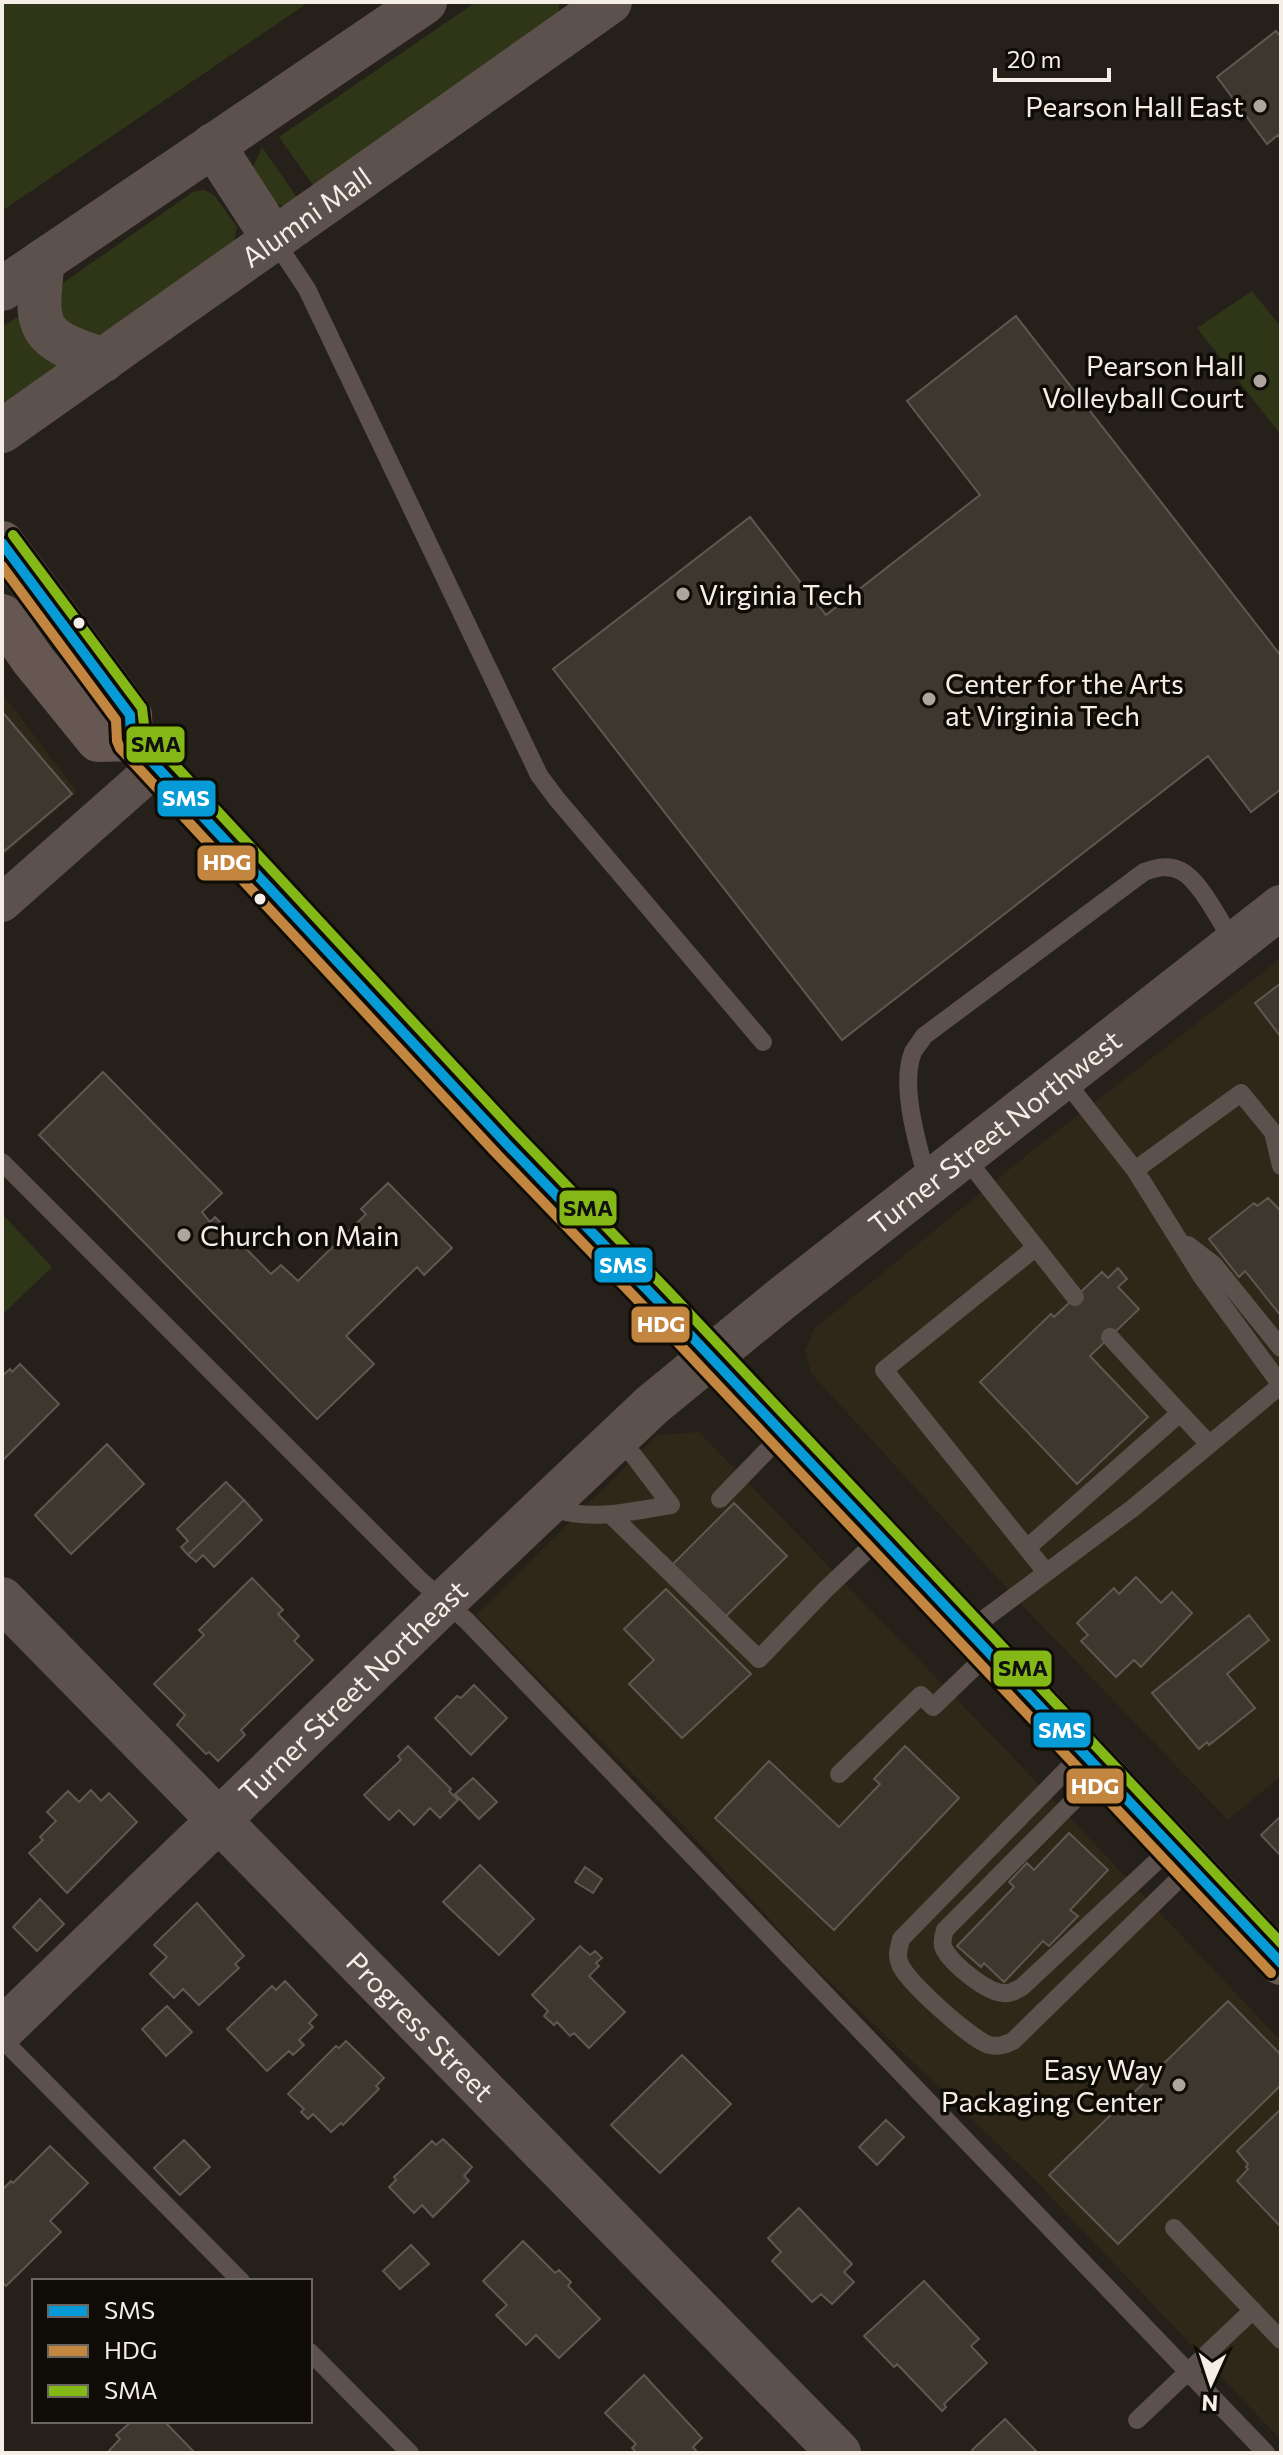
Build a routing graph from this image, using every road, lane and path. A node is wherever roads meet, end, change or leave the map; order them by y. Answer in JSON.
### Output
{"nodes":[{"id":1,"x":425,"y":2,"type":"edge"},
{"id":2,"x":600,"y":5,"type":"edge"},
{"id":3,"x":213,"y":145,"type":"junction"},
{"id":4,"x":275,"y":241,"type":"junction"},
{"id":5,"x":43,"y":261,"type":"junction"},
{"id":6,"x":2,"y":289,"type":"edge"},
{"id":7,"x":104,"y":360,"type":"junction"},
{"id":8,"x":2,"y":431,"type":"edge"},
{"id":9,"x":2,"y":543,"type":"edge"},
{"id":10,"x":2,"y":616,"type":"edge"},
{"id":11,"x":144,"y":752,"type":"junction"},
{"id":12,"x":2,"y":903,"type":"edge"},
{"id":13,"x":1281,"y":907,"type":"edge"},
{"id":14,"x":1234,"y":943,"type":"junction"},
{"id":15,"x":763,"y":1042,"type":"dead end"},
{"id":16,"x":1063,"y":1078,"type":"junction"},
{"id":17,"x":1277,"y":1137,"type":"edge"},
{"id":18,"x":964,"y":1156,"type":"junction"},
{"id":19,"x":2,"y":1162,"type":"edge"},
{"id":20,"x":1281,"y":1166,"type":"edge"},
{"id":21,"x":1135,"y":1170,"type":"junction"},
{"id":22,"x":928,"y":1183,"type":"junction"},
{"id":23,"x":1176,"y":1236,"type":"junction"},
{"id":24,"x":1035,"y":1248,"type":"junction"},
{"id":25,"x":1075,"y":1297,"type":"dead end"},
{"id":26,"x":1110,"y":1337,"type":"dead end"},
{"id":27,"x":1281,"y":1348,"type":"edge"},
{"id":28,"x":710,"y":1357,"type":"junction"},
{"id":29,"x":1281,"y":1385,"type":"edge"},
{"id":30,"x":1180,"y":1413,"type":"junction"},
{"id":31,"x":782,"y":1435,"type":"junction"},
{"id":32,"x":616,"y":1439,"type":"junction"},
{"id":33,"x":1209,"y":1444,"type":"junction"},
{"id":34,"x":720,"y":1499,"type":"dead end"},
{"id":35,"x":544,"y":1507,"type":"junction"},
{"id":36,"x":611,"y":1515,"type":"junction"},
{"id":37,"x":880,"y":1538,"type":"junction"},
{"id":38,"x":1027,"y":1548,"type":"junction"},
{"id":39,"x":1046,"y":1572,"type":"junction"},
{"id":40,"x":2,"y":1599,"type":"edge"},
{"id":41,"x":445,"y":1601,"type":"junction"},
{"id":42,"x":979,"y":1642,"type":"junction"},
{"id":43,"x":1093,"y":1762,"type":"junction"},
{"id":44,"x":839,"y":1774,"type":"dead end"},
{"id":45,"x":219,"y":1819,"type":"junction"},
{"id":46,"x":1182,"y":1856,"type":"junction"},
{"id":47,"x":1281,"y":1963,"type":"edge"},
{"id":48,"x":2,"y":2030,"type":"edge"},
{"id":49,"x":2,"y":2039,"type":"edge"},
{"id":50,"x":1174,"y":2228,"type":"dead end"},
{"id":51,"x":239,"y":2279,"type":"edge"},
{"id":52,"x":1253,"y":2310,"type":"junction"},
{"id":53,"x":1281,"y":2340,"type":"edge"},
{"id":54,"x":312,"y":2354,"type":"edge"},
{"id":55,"x":1188,"y":2372,"type":"junction"},
{"id":56,"x":1137,"y":2420,"type":"dead end"},
{"id":57,"x":410,"y":2453,"type":"edge"},
{"id":58,"x":839,"y":2453,"type":"edge"},
{"id":59,"x":1266,"y":2453,"type":"edge"}],
"edges":[{"from":1,"to":3,"type":"street"},
{"from":2,"to":4,"type":"street","name":"Alumni Mall"},
{"from":3,"to":4,"type":"street"},
{"from":3,"to":5,"type":"street"},
{"from":4,"to":7,"type":"street","name":"Alumni Mall"},
{"from":4,"to":15,"type":"lane"},
{"from":5,"to":6,"type":"street"},
{"from":5,"to":7,"type":"street"},
{"from":7,"to":8,"type":"street","name":"Alumni Mall"},
{"from":9,"to":11,"type":"main road"},
{"from":10,"to":11,"type":"main road"},
{"from":11,"to":12,"type":"street"},
{"from":11,"to":28,"type":"main road"},
{"from":13,"to":14,"type":"street","name":"Turner Street Northwest"},
{"from":14,"to":16,"type":"street","name":"Turner Street Northwest"},
{"from":14,"to":22,"type":"lane"},
{"from":16,"to":18,"type":"street","name":"Turner Street Northwest"},
{"from":16,"to":21,"type":"lane"},
{"from":17,"to":20,"type":"lane"},
{"from":17,"to":21,"type":"lane"},
{"from":18,"to":22,"type":"street","name":"Turner Street Northwest"},
{"from":18,"to":24,"type":"lane"},
{"from":19,"to":41,"type":"lane"},
{"from":21,"to":23,"type":"lane"},
{"from":22,"to":28,"type":"street","name":"Turner Street Northwest"},
{"from":23,"to":27,"type":"lane"},
{"from":23,"to":29,"type":"lane"},
{"from":24,"to":25,"type":"lane"},
{"from":24,"to":38,"type":"lane"},
{"from":26,"to":30,"type":"lane"},
{"from":28,"to":31,"type":"main road"},
{"from":28,"to":32,"type":"street","name":"Turner Street Northeast"},
{"from":29,"to":33,"type":"lane"},
{"from":30,"to":33,"type":"lane"},
{"from":30,"to":38,"type":"lane"},
{"from":31,"to":34,"type":"lane"},
{"from":31,"to":37,"type":"main road"},
{"from":32,"to":35,"type":"street","name":"Turner Street Northeast"},
{"from":32,"to":36,"type":"lane"},
{"from":33,"to":39,"type":"lane"},
{"from":35,"to":36,"type":"lane"},
{"from":35,"to":41,"type":"street","name":"Turner Street Northeast"},
{"from":36,"to":37,"type":"lane"},
{"from":37,"to":42,"type":"main road"},
{"from":38,"to":39,"type":"lane"},
{"from":39,"to":42,"type":"lane"},
{"from":40,"to":45,"type":"street","name":"Progress Street"},
{"from":41,"to":45,"type":"street","name":"Turner Street Northeast"},
{"from":41,"to":55,"type":"lane"},
{"from":42,"to":43,"type":"main road"},
{"from":42,"to":44,"type":"lane"},
{"from":43,"to":46,"type":"main road"},
{"from":43,"to":46,"type":"lane"},
{"from":43,"to":46,"type":"lane"},
{"from":45,"to":48,"type":"street","name":"Turner Street Northeast"},
{"from":45,"to":58,"type":"street","name":"Progress Street"},
{"from":46,"to":47,"type":"main road"},
{"from":49,"to":51,"type":"lane"},
{"from":50,"to":52,"type":"lane"},
{"from":52,"to":53,"type":"lane"},
{"from":52,"to":55,"type":"lane"},
{"from":54,"to":57,"type":"lane"},
{"from":55,"to":56,"type":"lane"},
{"from":55,"to":59,"type":"lane"}]}
